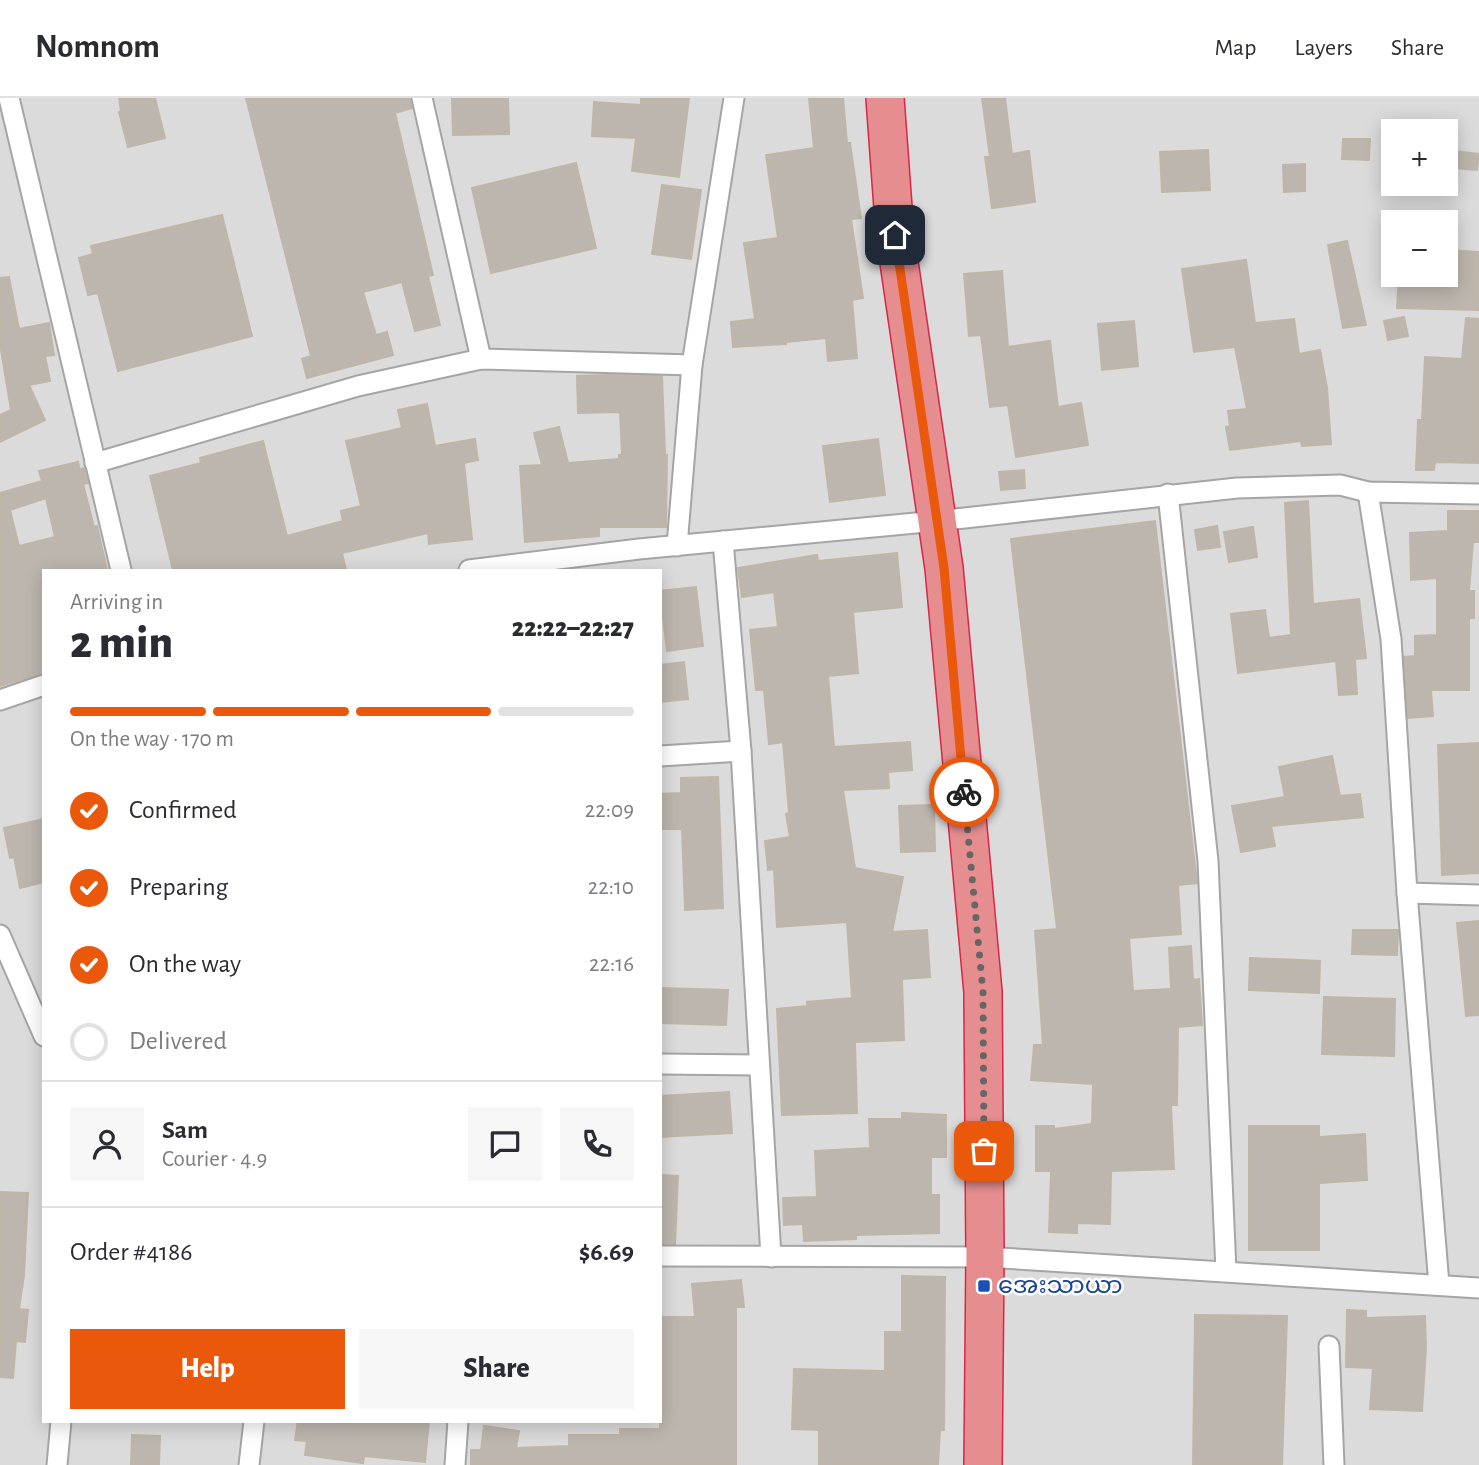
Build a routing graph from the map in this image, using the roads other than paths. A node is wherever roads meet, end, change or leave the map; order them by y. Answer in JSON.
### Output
{"nodes":[{"id":1,"x":9,"y":98,"type":"edge"},
{"id":2,"x":422,"y":98,"type":"edge"},
{"id":3,"x":734,"y":98,"type":"edge"},
{"id":4,"x":885,"y":98,"type":"edge"},
{"id":5,"x":481,"y":359,"type":"junction"},
{"id":6,"x":692,"y":365,"type":"junction"},
{"id":7,"x":96,"y":463,"type":"junction"},
{"id":8,"x":1368,"y":492,"type":"junction"},
{"id":9,"x":1168,"y":494,"type":"junction"},
{"id":10,"x":1479,"y":494,"type":"edge"},
{"id":11,"x":937,"y":521,"type":"junction"},
{"id":12,"x":723,"y":541,"type":"junction"},
{"id":13,"x":677,"y":546,"type":"junction"},
{"id":14,"x":121,"y":569,"type":"edge"},
{"id":15,"x":478,"y":569,"type":"edge"},
{"id":16,"x":42,"y":686,"type":"edge"},
{"id":17,"x":0,"y":700,"type":"edge"},
{"id":18,"x":741,"y":751,"type":"junction"},
{"id":19,"x":662,"y":756,"type":"edge"},
{"id":20,"x":1407,"y":892,"type":"junction"},
{"id":21,"x":1479,"y":895,"type":"edge"},
{"id":22,"x":0,"y":935,"type":"edge"},
{"id":23,"x":42,"y":1032,"type":"edge"},
{"id":24,"x":662,"y":1064,"type":"edge"},
{"id":25,"x":759,"y":1065,"type":"junction"},
{"id":26,"x":662,"y":1256,"type":"edge"},
{"id":27,"x":771,"y":1257,"type":"junction"},
{"id":28,"x":985,"y":1257,"type":"junction"},
{"id":29,"x":1227,"y":1271,"type":"junction"},
{"id":30,"x":1440,"y":1285,"type":"junction"},
{"id":31,"x":1479,"y":1287,"type":"edge"},
{"id":32,"x":1329,"y":1346,"type":"dead end"},
{"id":33,"x":61,"y":1423,"type":"edge"},
{"id":34,"x":254,"y":1423,"type":"edge"},
{"id":35,"x":458,"y":1423,"type":"edge"},
{"id":36,"x":57,"y":1465,"type":"edge"},
{"id":37,"x":249,"y":1465,"type":"edge"},
{"id":38,"x":455,"y":1465,"type":"edge"},
{"id":39,"x":983,"y":1465,"type":"edge"},
{"id":40,"x":1334,"y":1465,"type":"edge"}],
"edges":[{"from":1,"to":7,"type":"street"},
{"from":2,"to":5,"type":"street"},
{"from":3,"to":6,"type":"street"},
{"from":4,"to":11,"type":"highway"},
{"from":5,"to":6,"type":"street"},
{"from":5,"to":7,"type":"street"},
{"from":6,"to":13,"type":"street"},
{"from":7,"to":14,"type":"street"},
{"from":8,"to":9,"type":"street"},
{"from":8,"to":10,"type":"street"},
{"from":8,"to":20,"type":"street"},
{"from":9,"to":11,"type":"street"},
{"from":9,"to":29,"type":"street"},
{"from":11,"to":12,"type":"street"},
{"from":11,"to":28,"type":"highway"},
{"from":12,"to":13,"type":"street"},
{"from":12,"to":18,"type":"street"},
{"from":13,"to":15,"type":"street"},
{"from":16,"to":17,"type":"street"},
{"from":18,"to":19,"type":"street"},
{"from":18,"to":25,"type":"street"},
{"from":20,"to":21,"type":"street"},
{"from":20,"to":30,"type":"street"},
{"from":22,"to":23,"type":"street"},
{"from":24,"to":25,"type":"street"},
{"from":25,"to":27,"type":"street"},
{"from":26,"to":27,"type":"street"},
{"from":27,"to":28,"type":"street"},
{"from":28,"to":29,"type":"street"},
{"from":28,"to":39,"type":"highway"},
{"from":29,"to":30,"type":"street"},
{"from":30,"to":31,"type":"street"},
{"from":32,"to":40,"type":"street"},
{"from":33,"to":36,"type":"street"},
{"from":34,"to":37,"type":"street"},
{"from":35,"to":38,"type":"street"}]}
